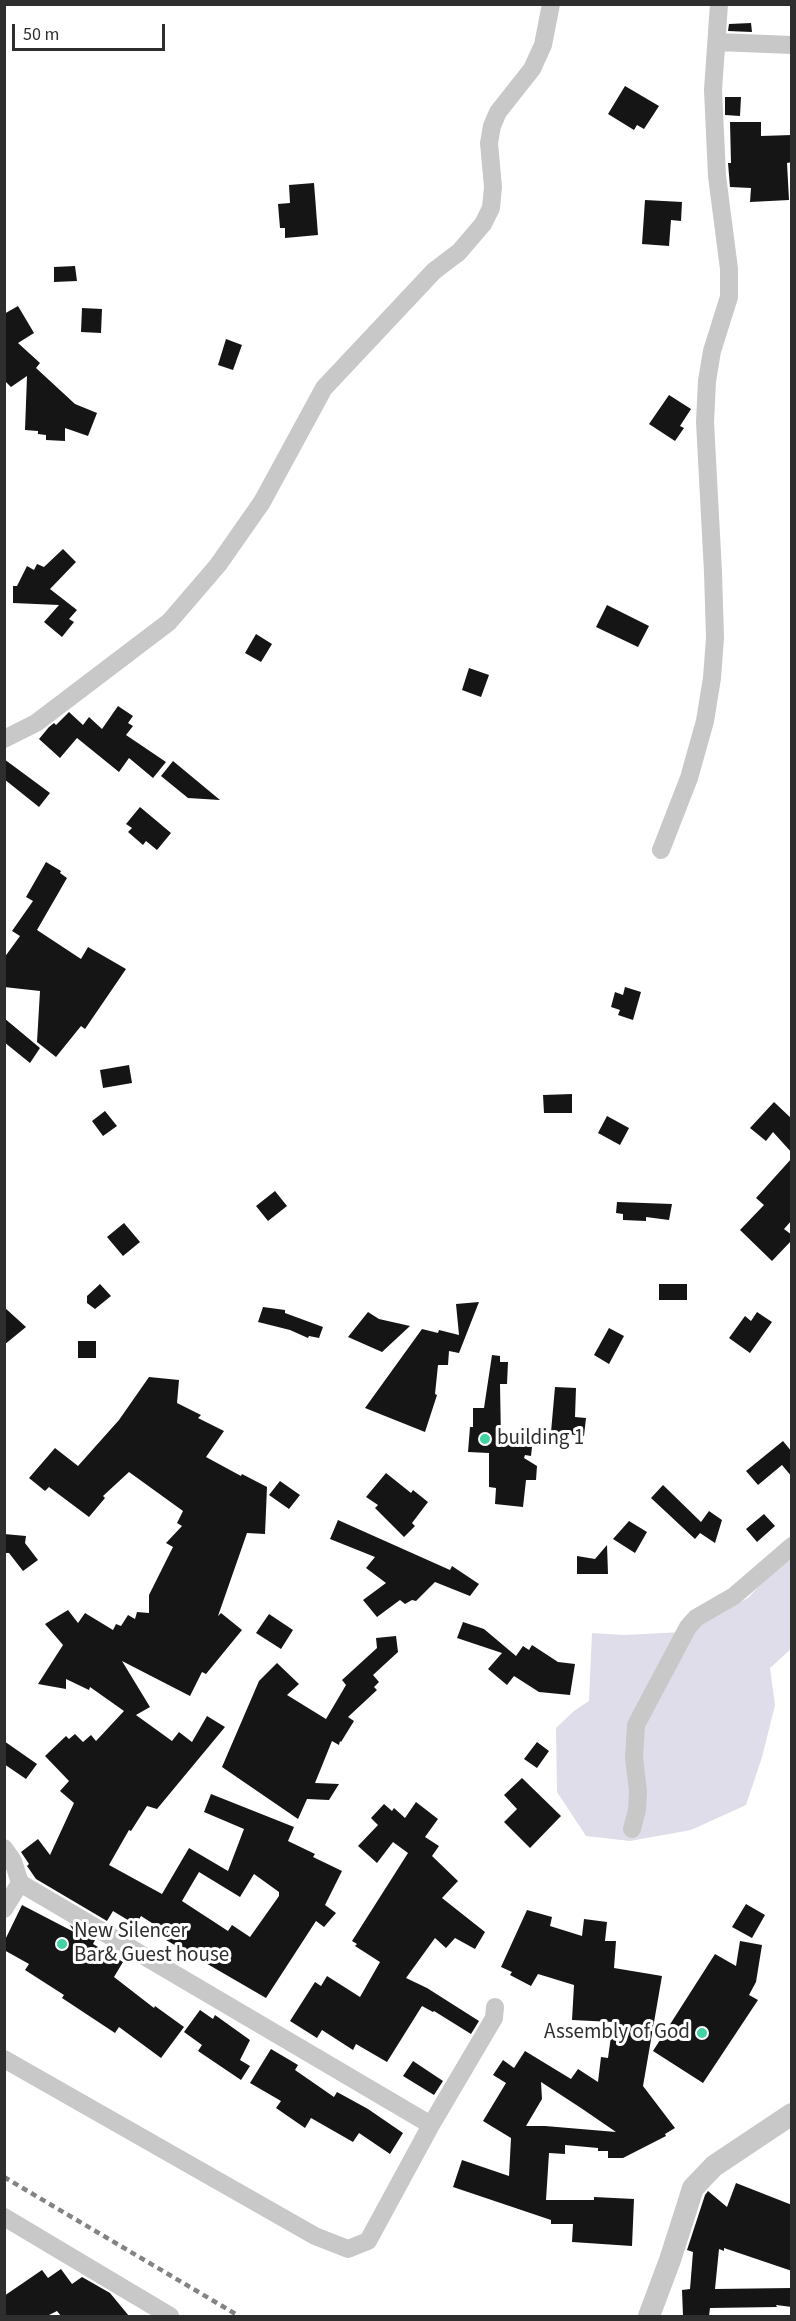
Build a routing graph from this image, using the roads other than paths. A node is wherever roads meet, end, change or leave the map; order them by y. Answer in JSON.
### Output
{"nodes":[{"id":1,"x":551,"y":4,"type":"edge"},
{"id":2,"x":719,"y":4,"type":"edge"},
{"id":3,"x":717,"y":42,"type":"junction"},
{"id":4,"x":792,"y":45,"type":"edge"},
{"id":5,"x":4,"y":739,"type":"edge"},
{"id":6,"x":662,"y":850,"type":"dead end"},
{"id":7,"x":792,"y":1546,"type":"edge"},
{"id":8,"x":632,"y":1829,"type":"dead end"},
{"id":9,"x":4,"y":1848,"type":"edge"},
{"id":10,"x":20,"y":1883,"type":"junction"},
{"id":11,"x":4,"y":1909,"type":"edge"},
{"id":12,"x":495,"y":2007,"type":"dead end"},
{"id":13,"x":4,"y":2059,"type":"edge"},
{"id":14,"x":792,"y":2114,"type":"edge"},
{"id":15,"x":431,"y":2125,"type":"junction"},
{"id":16,"x":4,"y":2217,"type":"edge"},
{"id":17,"x":170,"y":2316,"type":"edge"},
{"id":18,"x":649,"y":2316,"type":"edge"}],
"edges":[{"from":1,"to":5,"type":"street"},
{"from":2,"to":3,"type":"street"},
{"from":3,"to":4,"type":"street"},
{"from":3,"to":6,"type":"street"},
{"from":7,"to":8,"type":"street"},
{"from":9,"to":10,"type":"street"},
{"from":10,"to":11,"type":"street"},
{"from":10,"to":15,"type":"street"},
{"from":12,"to":15,"type":"street"},
{"from":13,"to":15,"type":"street"},
{"from":14,"to":18,"type":"street"},
{"from":16,"to":17,"type":"street"}]}
